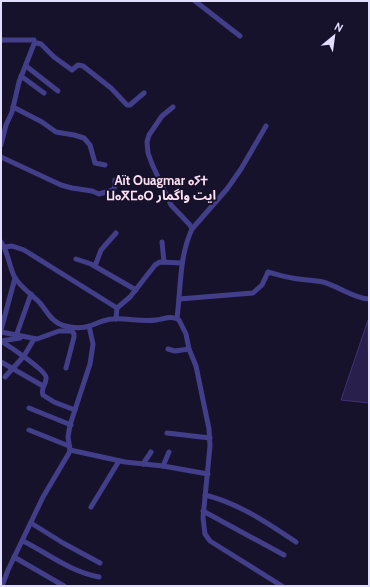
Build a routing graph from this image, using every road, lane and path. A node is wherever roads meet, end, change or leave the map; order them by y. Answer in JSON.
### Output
{"nodes":[{"id":1,"x":195,"y":1,"type":"edge"},
{"id":2,"x":240,"y":36,"type":"dead end"},
{"id":3,"x":1,"y":40,"type":"edge"},
{"id":4,"x":34,"y":40,"type":"dead end"},
{"id":5,"x":26,"y":66,"type":"junction"},
{"id":6,"x":21,"y":76,"type":"junction"},
{"id":7,"x":58,"y":91,"type":"dead end"},
{"id":8,"x":44,"y":93,"type":"dead end"},
{"id":9,"x":144,"y":93,"type":"dead end"},
{"id":10,"x":13,"y":106,"type":"junction"},
{"id":11,"x":173,"y":107,"type":"dead end"},
{"id":12,"x":266,"y":126,"type":"dead end"},
{"id":13,"x":1,"y":145,"type":"edge"},
{"id":14,"x":1,"y":157,"type":"edge"},
{"id":15,"x":105,"y":165,"type":"dead end"},
{"id":16,"x":115,"y":180,"type":"dead end"},
{"id":17,"x":192,"y":230,"type":"junction"},
{"id":18,"x":116,"y":233,"type":"dead end"},
{"id":19,"x":1,"y":242,"type":"edge"},
{"id":20,"x":162,"y":242,"type":"dead end"},
{"id":21,"x":5,"y":247,"type":"junction"},
{"id":22,"x":76,"y":259,"type":"dead end"},
{"id":23,"x":164,"y":262,"type":"junction"},
{"id":24,"x":182,"y":263,"type":"junction"},
{"id":25,"x":96,"y":266,"type":"junction"},
{"id":26,"x":15,"y":278,"type":"junction"},
{"id":27,"x":136,"y":290,"type":"junction"},
{"id":28,"x":31,"y":294,"type":"junction"},
{"id":29,"x":179,"y":299,"type":"junction"},
{"id":30,"x":369,"y":299,"type":"edge"},
{"id":31,"x":116,"y":308,"type":"junction"},
{"id":32,"x":176,"y":318,"type":"junction"},
{"id":33,"x":116,"y":319,"type":"junction"},
{"id":34,"x":89,"y":326,"type":"junction"},
{"id":35,"x":1,"y":331,"type":"edge"},
{"id":36,"x":16,"y":336,"type":"junction"},
{"id":37,"x":24,"y":337,"type":"junction"},
{"id":38,"x":34,"y":339,"type":"junction"},
{"id":39,"x":1,"y":341,"type":"edge"},
{"id":40,"x":168,"y":349,"type":"dead end"},
{"id":41,"x":189,"y":349,"type":"junction"},
{"id":42,"x":24,"y":356,"type":"junction"},
{"id":43,"x":1,"y":362,"type":"edge"},
{"id":44,"x":12,"y":368,"type":"junction"},
{"id":45,"x":66,"y":368,"type":"dead end"},
{"id":46,"x":5,"y":377,"type":"dead end"},
{"id":47,"x":43,"y":386,"type":"junction"},
{"id":48,"x":29,"y":408,"type":"dead end"},
{"id":49,"x":75,"y":410,"type":"junction"},
{"id":50,"x":71,"y":425,"type":"junction"},
{"id":51,"x":29,"y":430,"type":"dead end"},
{"id":52,"x":167,"y":433,"type":"dead end"},
{"id":53,"x":210,"y":438,"type":"junction"},
{"id":54,"x":70,"y":448,"type":"junction"},
{"id":55,"x":151,"y":452,"type":"dead end"},
{"id":56,"x":168,"y":452,"type":"dead end"},
{"id":57,"x":120,"y":461,"type":"junction"},
{"id":58,"x":143,"y":464,"type":"junction"},
{"id":59,"x":163,"y":466,"type":"junction"},
{"id":60,"x":208,"y":474,"type":"junction"},
{"id":61,"x":205,"y":495,"type":"junction"},
{"id":62,"x":91,"y":507,"type":"dead end"},
{"id":63,"x":203,"y":511,"type":"junction"},
{"id":64,"x":31,"y":523,"type":"junction"},
{"id":65,"x":23,"y":541,"type":"junction"},
{"id":66,"x":296,"y":542,"type":"dead end"},
{"id":67,"x":284,"y":555,"type":"dead end"},
{"id":68,"x":14,"y":557,"type":"junction"},
{"id":69,"x":100,"y":563,"type":"dead end"},
{"id":70,"x":99,"y":577,"type":"dead end"},
{"id":71,"x":2,"y":586,"type":"edge"},
{"id":72,"x":64,"y":586,"type":"edge"},
{"id":73,"x":282,"y":586,"type":"edge"}],
"edges":[{"from":1,"to":2,"type":"street"},
{"from":3,"to":4,"type":"street"},
{"from":5,"to":6,"type":"street"},
{"from":5,"to":7,"type":"street"},
{"from":5,"to":9,"type":"street"},
{"from":6,"to":8,"type":"street"},
{"from":6,"to":10,"type":"street"},
{"from":10,"to":13,"type":"street"},
{"from":10,"to":15,"type":"street"},
{"from":11,"to":17,"type":"street"},
{"from":12,"to":17,"type":"street"},
{"from":14,"to":16,"type":"street"},
{"from":17,"to":24,"type":"street"},
{"from":18,"to":25,"type":"street"},
{"from":19,"to":21,"type":"street"},
{"from":20,"to":23,"type":"street"},
{"from":21,"to":26,"type":"street"},
{"from":21,"to":31,"type":"street"},
{"from":22,"to":25,"type":"street"},
{"from":23,"to":24,"type":"street"},
{"from":23,"to":27,"type":"street"},
{"from":24,"to":29,"type":"street"},
{"from":25,"to":27,"type":"street"},
{"from":26,"to":28,"type":"street"},
{"from":26,"to":35,"type":"street"},
{"from":27,"to":31,"type":"street"},
{"from":28,"to":34,"type":"street"},
{"from":28,"to":36,"type":"street"},
{"from":29,"to":30,"type":"street"},
{"from":29,"to":32,"type":"street"},
{"from":31,"to":33,"type":"street"},
{"from":32,"to":33,"type":"street"},
{"from":32,"to":41,"type":"street"},
{"from":33,"to":34,"type":"street"},
{"from":34,"to":49,"type":"street"},
{"from":35,"to":36,"type":"street"},
{"from":36,"to":37,"type":"street"},
{"from":37,"to":38,"type":"street"},
{"from":37,"to":39,"type":"street"},
{"from":38,"to":42,"type":"street"},
{"from":38,"to":45,"type":"street"},
{"from":39,"to":42,"type":"street"},
{"from":40,"to":41,"type":"street"},
{"from":41,"to":53,"type":"street"},
{"from":42,"to":44,"type":"street"},
{"from":42,"to":47,"type":"street"},
{"from":43,"to":44,"type":"street"},
{"from":44,"to":46,"type":"street"},
{"from":44,"to":47,"type":"street"},
{"from":47,"to":49,"type":"street"},
{"from":48,"to":50,"type":"street"},
{"from":49,"to":50,"type":"street"},
{"from":50,"to":54,"type":"street"},
{"from":51,"to":54,"type":"street"},
{"from":52,"to":53,"type":"street"},
{"from":53,"to":60,"type":"street"},
{"from":54,"to":57,"type":"street"},
{"from":54,"to":64,"type":"street"},
{"from":55,"to":58,"type":"street"},
{"from":56,"to":59,"type":"street"},
{"from":57,"to":58,"type":"street"},
{"from":57,"to":62,"type":"street"},
{"from":58,"to":59,"type":"street"},
{"from":59,"to":60,"type":"street"},
{"from":60,"to":61,"type":"street"},
{"from":61,"to":63,"type":"street"},
{"from":61,"to":66,"type":"street"},
{"from":63,"to":67,"type":"street"},
{"from":63,"to":73,"type":"street"},
{"from":64,"to":65,"type":"street"},
{"from":64,"to":69,"type":"street"},
{"from":65,"to":68,"type":"street"},
{"from":65,"to":70,"type":"street"},
{"from":68,"to":71,"type":"street"},
{"from":68,"to":72,"type":"street"}]}
